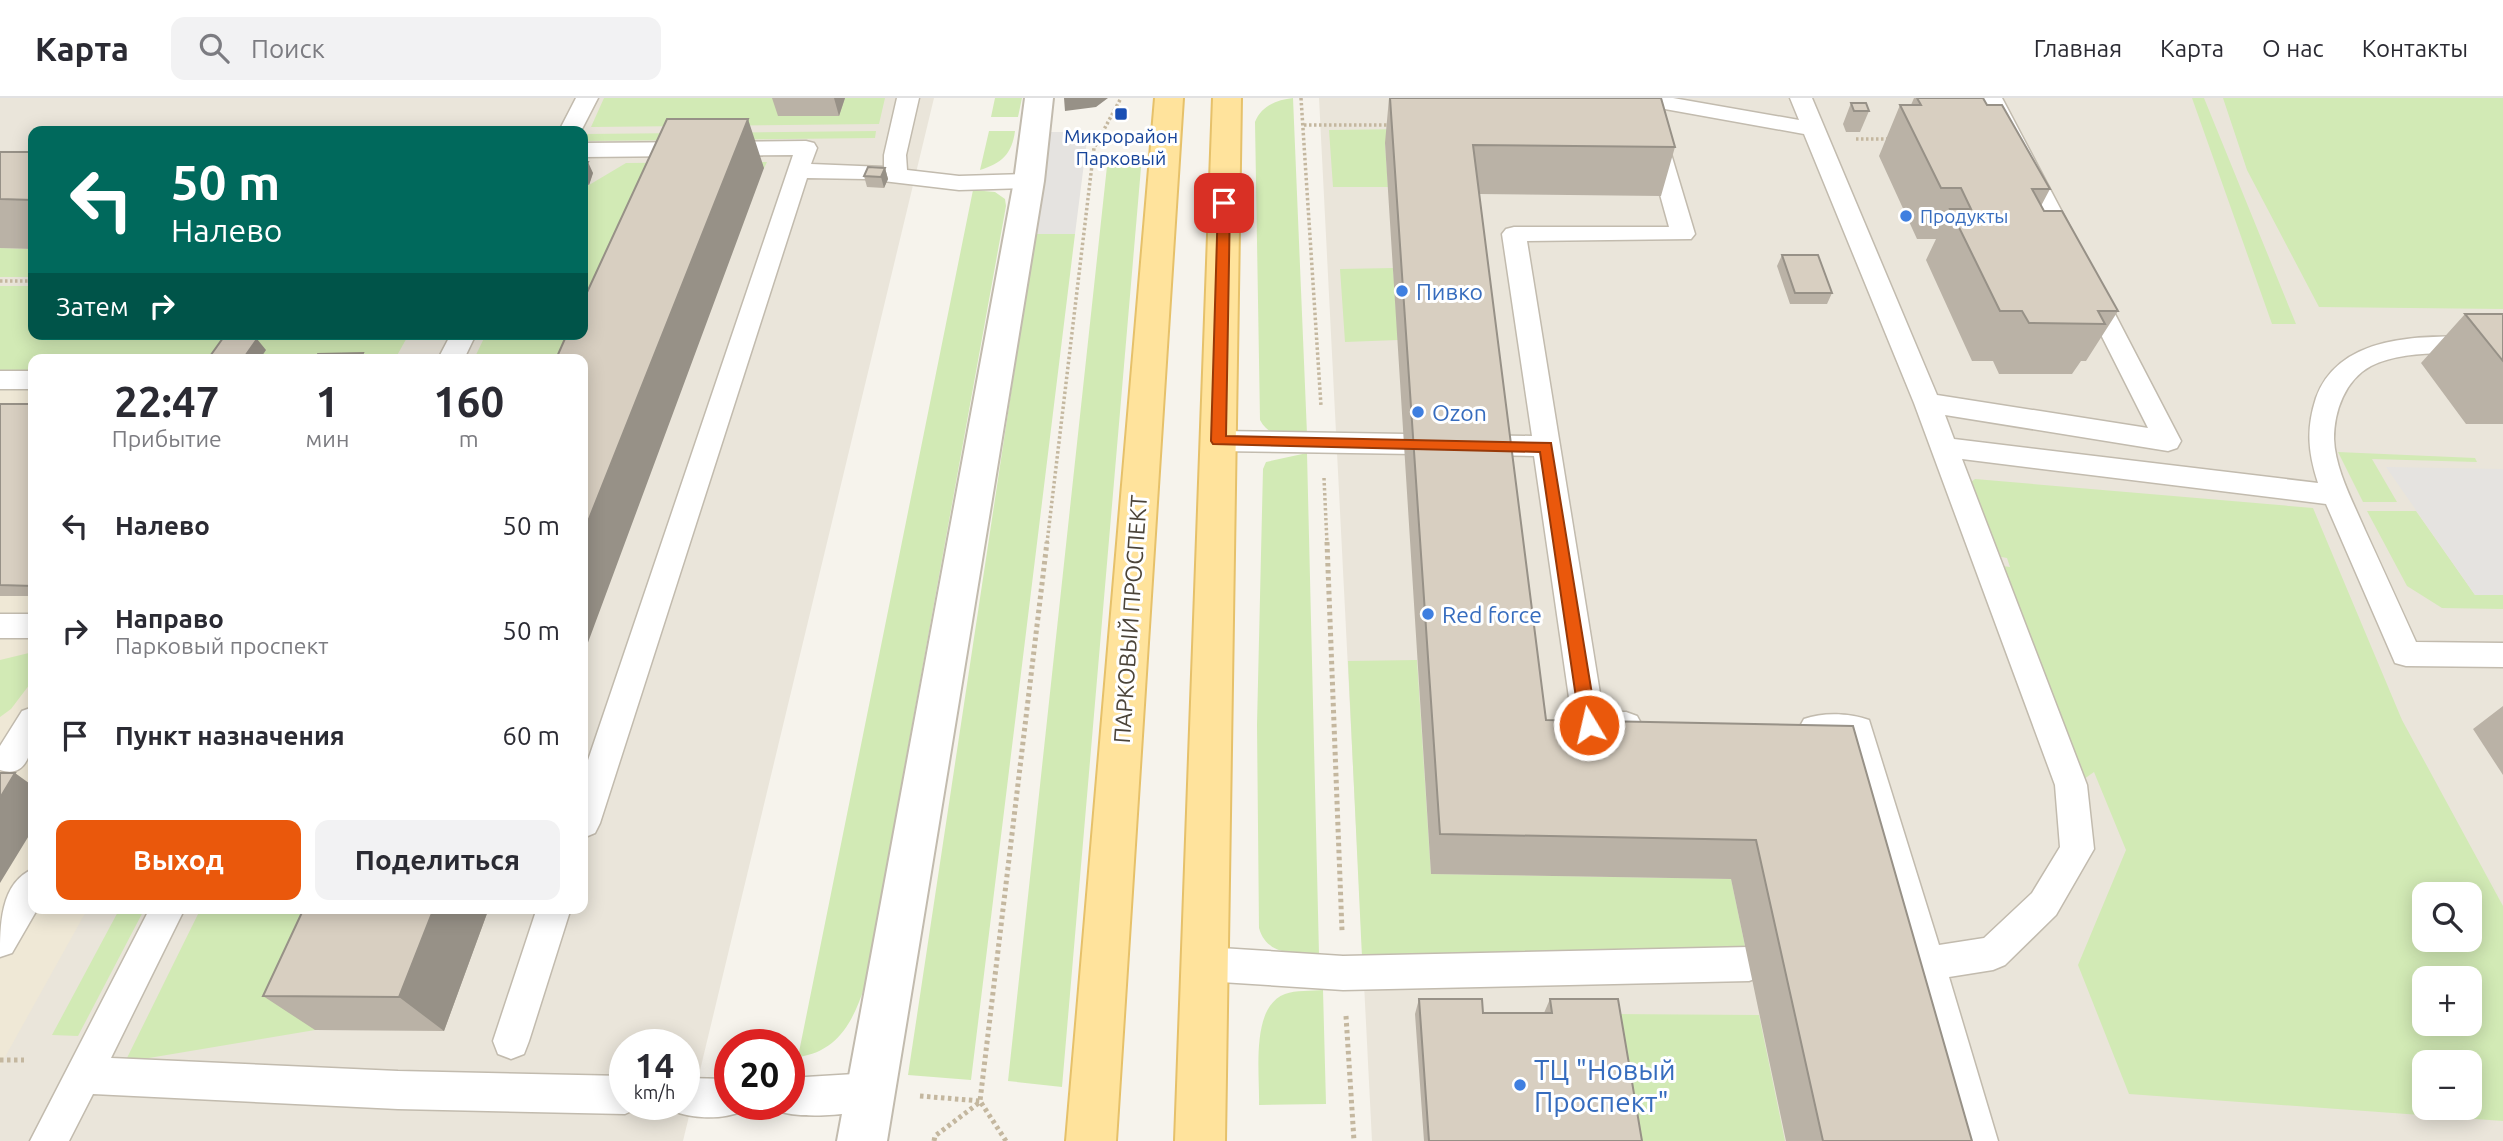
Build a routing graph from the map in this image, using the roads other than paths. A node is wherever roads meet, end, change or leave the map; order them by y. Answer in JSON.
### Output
{"nodes":[{"id":1,"x":587,"y":98,"type":"edge"},
{"id":2,"x":908,"y":98,"type":"edge"},
{"id":3,"x":1040,"y":98,"type":"edge"},
{"id":4,"x":1169,"y":98,"type":"edge"},
{"id":5,"x":1227,"y":98,"type":"edge"},
{"id":6,"x":1801,"y":98,"type":"edge"},
{"id":7,"x":1991,"y":98,"type":"edge"},
{"id":8,"x":1640,"y":99,"type":"edge"},
{"id":9,"x":573,"y":126,"type":"edge"},
{"id":10,"x":1815,"y":134,"type":"junction"},
{"id":11,"x":588,"y":150,"type":"edge"},
{"id":12,"x":798,"y":171,"type":"junction"},
{"id":13,"x":896,"y":175,"type":"junction"},
{"id":14,"x":1029,"y":181,"type":"junction"},
{"id":15,"x":2503,"y":346,"type":"edge"},
{"id":16,"x":0,"y":380,"type":"edge"},
{"id":17,"x":28,"y":380,"type":"edge"},
{"id":18,"x":1927,"y":403,"type":"junction"},
{"id":19,"x":1219,"y":441,"type":"junction"},
{"id":20,"x":1546,"y":446,"type":"junction"},
{"id":21,"x":1942,"y":447,"type":"junction"},
{"id":22,"x":2336,"y":495,"type":"junction"},
{"id":23,"x":0,"y":626,"type":"edge"},
{"id":24,"x":28,"y":626,"type":"edge"},
{"id":25,"x":2503,"y":655,"type":"edge"},
{"id":26,"x":1656,"y":726,"type":"edge"},
{"id":27,"x":1791,"y":728,"type":"edge"},
{"id":28,"x":28,"y":730,"type":"edge"},
{"id":29,"x":14,"y":759,"type":"edge"},
{"id":30,"x":588,"y":808,"type":"edge"},
{"id":31,"x":28,"y":893,"type":"edge"},
{"id":32,"x":166,"y":914,"type":"edge"},
{"id":33,"x":553,"y":914,"type":"edge"},
{"id":34,"x":0,"y":941,"type":"edge"},
{"id":35,"x":1206,"y":964,"type":"junction"},
{"id":36,"x":1749,"y":964,"type":"dead end"},
{"id":37,"x":1926,"y":964,"type":"junction"},
{"id":38,"x":1878,"y":966,"type":"edge"},
{"id":39,"x":511,"y":1041,"type":"dead end"},
{"id":40,"x":82,"y":1075,"type":"junction"},
{"id":41,"x":871,"y":1092,"type":"junction"},
{"id":42,"x":609,"y":1096,"type":"edge"},
{"id":43,"x":805,"y":1096,"type":"edge"},
{"id":44,"x":49,"y":1141,"type":"edge"},
{"id":45,"x":862,"y":1141,"type":"edge"},
{"id":46,"x":1091,"y":1141,"type":"edge"},
{"id":47,"x":1200,"y":1141,"type":"edge"},
{"id":48,"x":1979,"y":1141,"type":"edge"}],
"edges":[{"from":1,"to":9,"type":"lane"},
{"from":2,"to":13,"type":"lane"},
{"from":3,"to":14,"type":"street"},
{"from":4,"to":46,"type":"main road","name":"ПАРКОВЫЙ ПРОСПЕКТ"},
{"from":5,"to":19,"type":"main road"},
{"from":6,"to":10,"type":"lane"},
{"from":7,"to":18,"type":"lane"},
{"from":8,"to":10,"type":"lane"},
{"from":8,"to":20,"type":"lane"},
{"from":10,"to":18,"type":"lane"},
{"from":11,"to":12,"type":"lane"},
{"from":12,"to":13,"type":"lane"},
{"from":12,"to":30,"type":"lane"},
{"from":13,"to":14,"type":"lane"},
{"from":14,"to":41,"type":"street"},
{"from":15,"to":22,"type":"lane"},
{"from":16,"to":17,"type":"lane"},
{"from":18,"to":21,"type":"lane"},
{"from":19,"to":20,"type":"lane"},
{"from":19,"to":35,"type":"main road"},
{"from":20,"to":26,"type":"lane"},
{"from":21,"to":22,"type":"lane"},
{"from":21,"to":37,"type":"lane"},
{"from":22,"to":25,"type":"lane"},
{"from":23,"to":24,"type":"lane"},
{"from":27,"to":37,"type":"lane"},
{"from":28,"to":29,"type":"lane"},
{"from":31,"to":34,"type":"lane"},
{"from":32,"to":40,"type":"lane"},
{"from":33,"to":39,"type":"lane"},
{"from":35,"to":36,"type":"lane"},
{"from":35,"to":47,"type":"main road"},
{"from":37,"to":38,"type":"lane"},
{"from":37,"to":48,"type":"lane"},
{"from":40,"to":42,"type":"lane"},
{"from":40,"to":44,"type":"lane"},
{"from":41,"to":43,"type":"lane"},
{"from":41,"to":45,"type":"street"}]}
